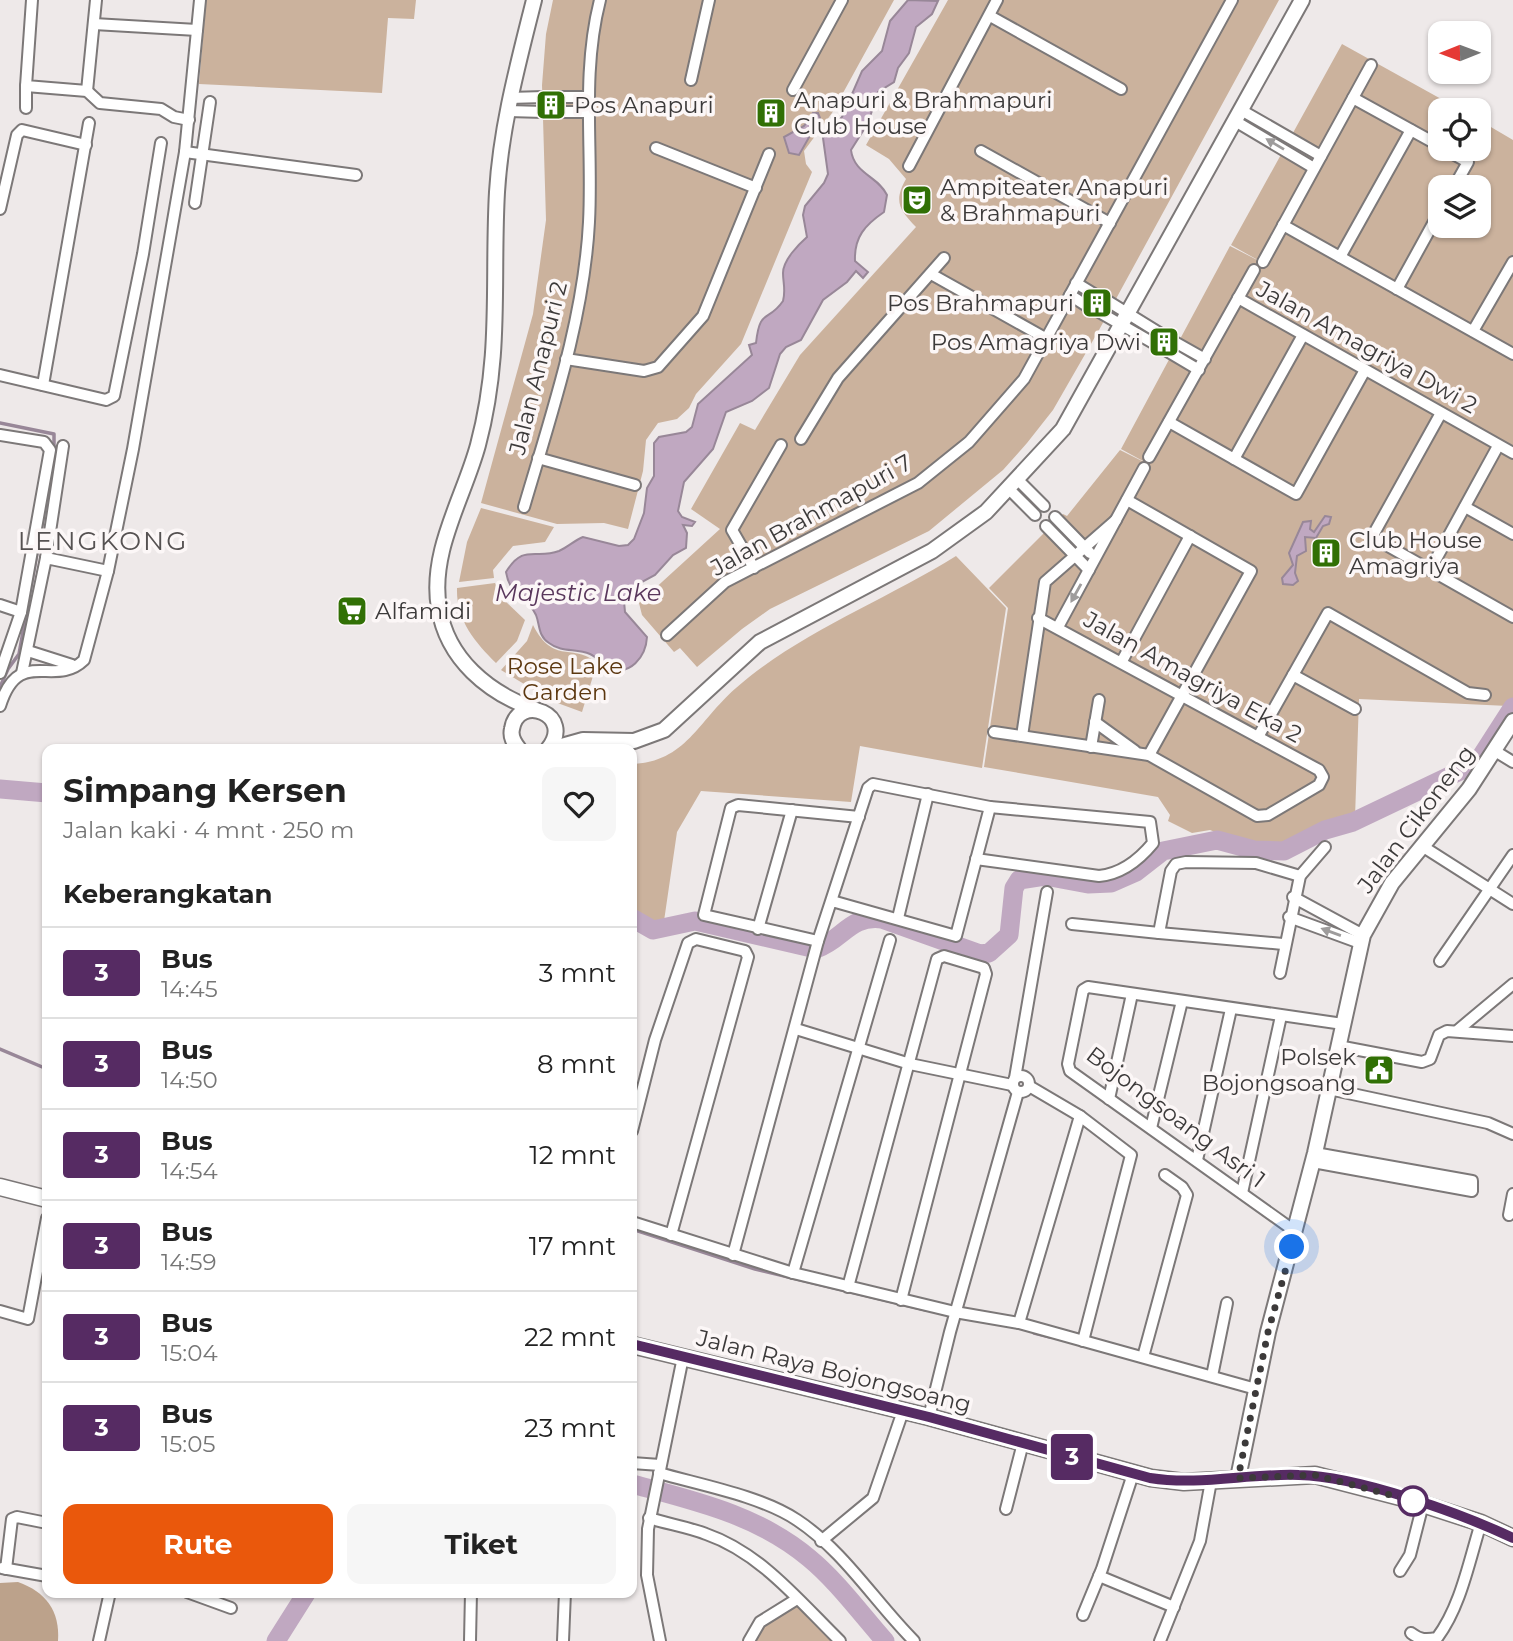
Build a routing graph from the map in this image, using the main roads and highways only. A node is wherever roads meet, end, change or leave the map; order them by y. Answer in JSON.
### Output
{"nodes":[{"id":1,"x":0,"y":1187,"type":"edge"},
{"id":2,"x":42,"y":1198,"type":"edge"},
{"id":3,"x":637,"y":1346,"type":"edge"},
{"id":4,"x":1513,"y":1538,"type":"edge"}],
"edges":[{"from":1,"to":2,"type":"main road"},
{"from":3,"to":4,"type":"main road","name":"Jalan Raya Bojongsoang"}]}
